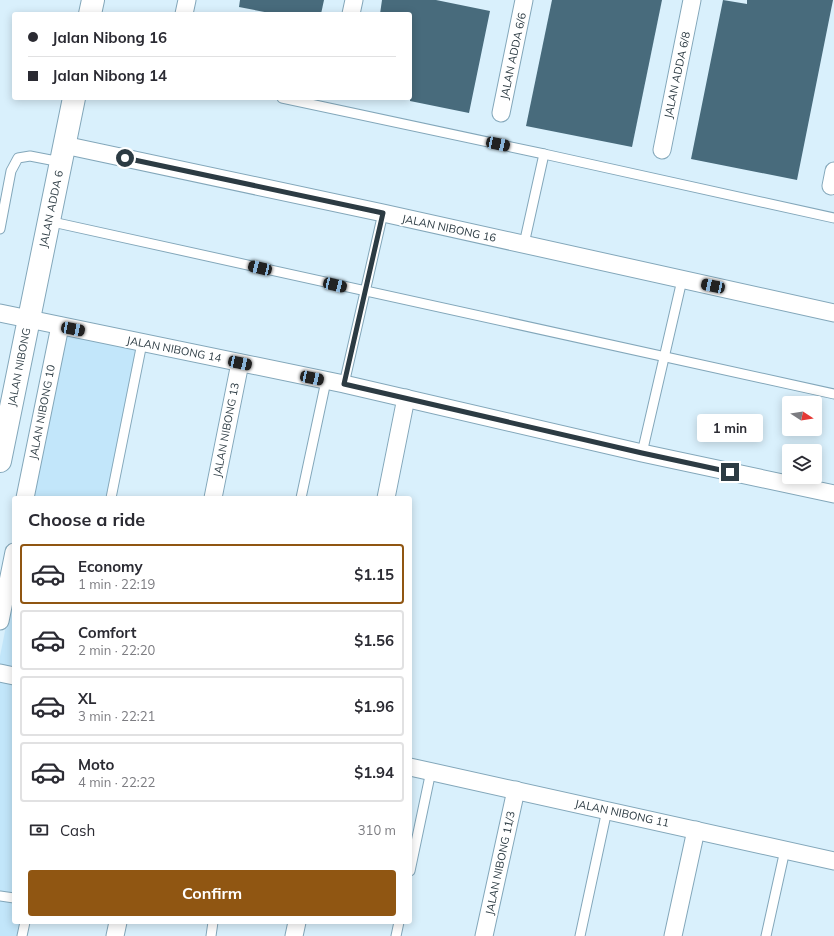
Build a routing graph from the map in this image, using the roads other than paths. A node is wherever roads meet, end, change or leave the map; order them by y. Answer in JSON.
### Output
{"nodes":[{"id":1,"x":93,"y":0,"type":"edge"},
{"id":2,"x":187,"y":0,"type":"edge"},
{"id":3,"x":354,"y":0,"type":"edge"},
{"id":4,"x":524,"y":0,"type":"edge"},
{"id":5,"x":692,"y":0,"type":"edge"},
{"id":6,"x":90,"y":12,"type":"edge"},
{"id":7,"x":184,"y":12,"type":"edge"},
{"id":8,"x":351,"y":12,"type":"edge"},
{"id":9,"x":74,"y":100,"type":"edge"},
{"id":10,"x":291,"y":100,"type":"edge"},
{"id":11,"x":501,"y":113,"type":"dead end"},
{"id":12,"x":662,"y":150,"type":"dead end"},
{"id":13,"x":62,"y":154,"type":"junction"},
{"id":14,"x":544,"y":154,"type":"junction"},
{"id":15,"x":383,"y":213,"type":"junction"},
{"id":16,"x":834,"y":218,"type":"edge"},
{"id":17,"x":48,"y":221,"type":"junction"},
{"id":18,"x":0,"y":229,"type":"edge"},
{"id":19,"x":524,"y":244,"type":"junction"},
{"id":20,"x":682,"y":280,"type":"junction"},
{"id":21,"x":365,"y":292,"type":"junction"},
{"id":22,"x":0,"y":313,"type":"edge"},
{"id":23,"x":834,"y":313,"type":"edge"},
{"id":24,"x":28,"y":320,"type":"junction"},
{"id":25,"x":60,"y":326,"type":"junction"},
{"id":26,"x":142,"y":343,"type":"junction"},
{"id":27,"x":665,"y":355,"type":"junction"},
{"id":28,"x":240,"y":363,"type":"junction"},
{"id":29,"x":326,"y":381,"type":"junction"},
{"id":30,"x":344,"y":384,"type":"junction"},
{"id":31,"x":834,"y":394,"type":"edge"},
{"id":32,"x":406,"y":398,"type":"junction"},
{"id":33,"x":642,"y":453,"type":"junction"},
{"id":34,"x":0,"y":462,"type":"edge"},
{"id":35,"x":834,"y":494,"type":"edge"},
{"id":36,"x":25,"y":496,"type":"edge"},
{"id":37,"x":111,"y":496,"type":"edge"},
{"id":38,"x":213,"y":496,"type":"edge"},
{"id":39,"x":301,"y":496,"type":"edge"},
{"id":40,"x":386,"y":496,"type":"edge"},
{"id":41,"x":12,"y":562,"type":"edge"},
{"id":42,"x":0,"y":621,"type":"edge"},
{"id":43,"x":0,"y":673,"type":"edge"},
{"id":44,"x":12,"y":676,"type":"edge"},
{"id":45,"x":412,"y":767,"type":"edge"},
{"id":46,"x":431,"y":771,"type":"junction"},
{"id":47,"x":516,"y":790,"type":"junction"},
{"id":48,"x":607,"y":810,"type":"junction"},
{"id":49,"x":696,"y":830,"type":"junction"},
{"id":50,"x":785,"y":850,"type":"junction"},
{"id":51,"x":412,"y":861,"type":"edge"},
{"id":52,"x":834,"y":861,"type":"edge"},
{"id":53,"x":0,"y":896,"type":"edge"},
{"id":54,"x":12,"y":898,"type":"edge"},
{"id":55,"x":25,"y":924,"type":"edge"},
{"id":56,"x":118,"y":924,"type":"edge"},
{"id":57,"x":214,"y":924,"type":"edge"},
{"id":58,"x":297,"y":924,"type":"edge"},
{"id":59,"x":399,"y":924,"type":"edge"},
{"id":60,"x":22,"y":936,"type":"edge"},
{"id":61,"x":115,"y":936,"type":"edge"},
{"id":62,"x":211,"y":936,"type":"edge"},
{"id":63,"x":294,"y":936,"type":"edge"},
{"id":64,"x":396,"y":936,"type":"edge"},
{"id":65,"x":484,"y":936,"type":"edge"},
{"id":66,"x":580,"y":936,"type":"edge"},
{"id":67,"x":672,"y":936,"type":"edge"},
{"id":68,"x":766,"y":936,"type":"edge"}],
"edges":[{"from":1,"to":6,"type":"street"},
{"from":2,"to":7,"type":"street"},
{"from":3,"to":8,"type":"street"},
{"from":4,"to":11,"type":"street","name":"JALAN ADDA 6/6"},
{"from":5,"to":12,"type":"street","name":"JALAN ADDA 6/8"},
{"from":9,"to":13,"type":"street","name":"JALAN ADDA 6"},
{"from":10,"to":14,"type":"lane"},
{"from":13,"to":15,"type":"street","name":"JALAN NIBONG 16"},
{"from":13,"to":17,"type":"street","name":"JALAN ADDA 6"},
{"from":13,"to":18,"type":"lane"},
{"from":14,"to":16,"type":"lane"},
{"from":14,"to":19,"type":"lane"},
{"from":15,"to":19,"type":"street","name":"JALAN NIBONG 16"},
{"from":15,"to":21,"type":"lane"},
{"from":17,"to":21,"type":"lane"},
{"from":17,"to":24,"type":"street","name":"JALAN ADDA 6"},
{"from":19,"to":20,"type":"street","name":"JALAN NIBONG 16"},
{"from":20,"to":23,"type":"street","name":"JALAN NIBONG 16"},
{"from":20,"to":27,"type":"lane"},
{"from":21,"to":27,"type":"lane"},
{"from":21,"to":30,"type":"lane"},
{"from":22,"to":24,"type":"street","name":"JALAN NIBONG 14"},
{"from":24,"to":25,"type":"street","name":"JALAN NIBONG 14"},
{"from":24,"to":34,"type":"street","name":"JALAN NIBONG"},
{"from":25,"to":26,"type":"street","name":"JALAN NIBONG 14"},
{"from":25,"to":36,"type":"street","name":"JALAN NIBONG 10"},
{"from":26,"to":28,"type":"street","name":"JALAN NIBONG 14"},
{"from":26,"to":37,"type":"lane"},
{"from":27,"to":31,"type":"lane"},
{"from":27,"to":33,"type":"lane"},
{"from":28,"to":29,"type":"street","name":"JALAN NIBONG 14"},
{"from":28,"to":38,"type":"street","name":"JALAN NIBONG 13"},
{"from":29,"to":30,"type":"street","name":"JALAN NIBONG 14"},
{"from":29,"to":39,"type":"lane"},
{"from":30,"to":32,"type":"street","name":"JALAN NIBONG 14"},
{"from":32,"to":33,"type":"street","name":"JALAN NIBONG 14"},
{"from":32,"to":40,"type":"street"},
{"from":33,"to":35,"type":"street","name":"JALAN NIBONG 14"},
{"from":41,"to":42,"type":"street"},
{"from":43,"to":44,"type":"street"},
{"from":45,"to":46,"type":"street","name":"JALAN NIBONG 11"},
{"from":46,"to":47,"type":"street","name":"JALAN NIBONG 11"},
{"from":46,"to":51,"type":"lane"},
{"from":47,"to":48,"type":"street","name":"JALAN NIBONG 11"},
{"from":47,"to":65,"type":"street","name":"JALAN NIBONG 11/3"},
{"from":48,"to":49,"type":"street","name":"JALAN NIBONG 11"},
{"from":48,"to":66,"type":"lane"},
{"from":49,"to":50,"type":"street","name":"JALAN NIBONG 11"},
{"from":49,"to":67,"type":"street"},
{"from":50,"to":52,"type":"street","name":"JALAN NIBONG 11"},
{"from":50,"to":68,"type":"lane"},
{"from":53,"to":54,"type":"lane"},
{"from":55,"to":60,"type":"lane"},
{"from":56,"to":61,"type":"street"},
{"from":57,"to":62,"type":"lane"},
{"from":58,"to":63,"type":"street"},
{"from":59,"to":64,"type":"lane"}]}
